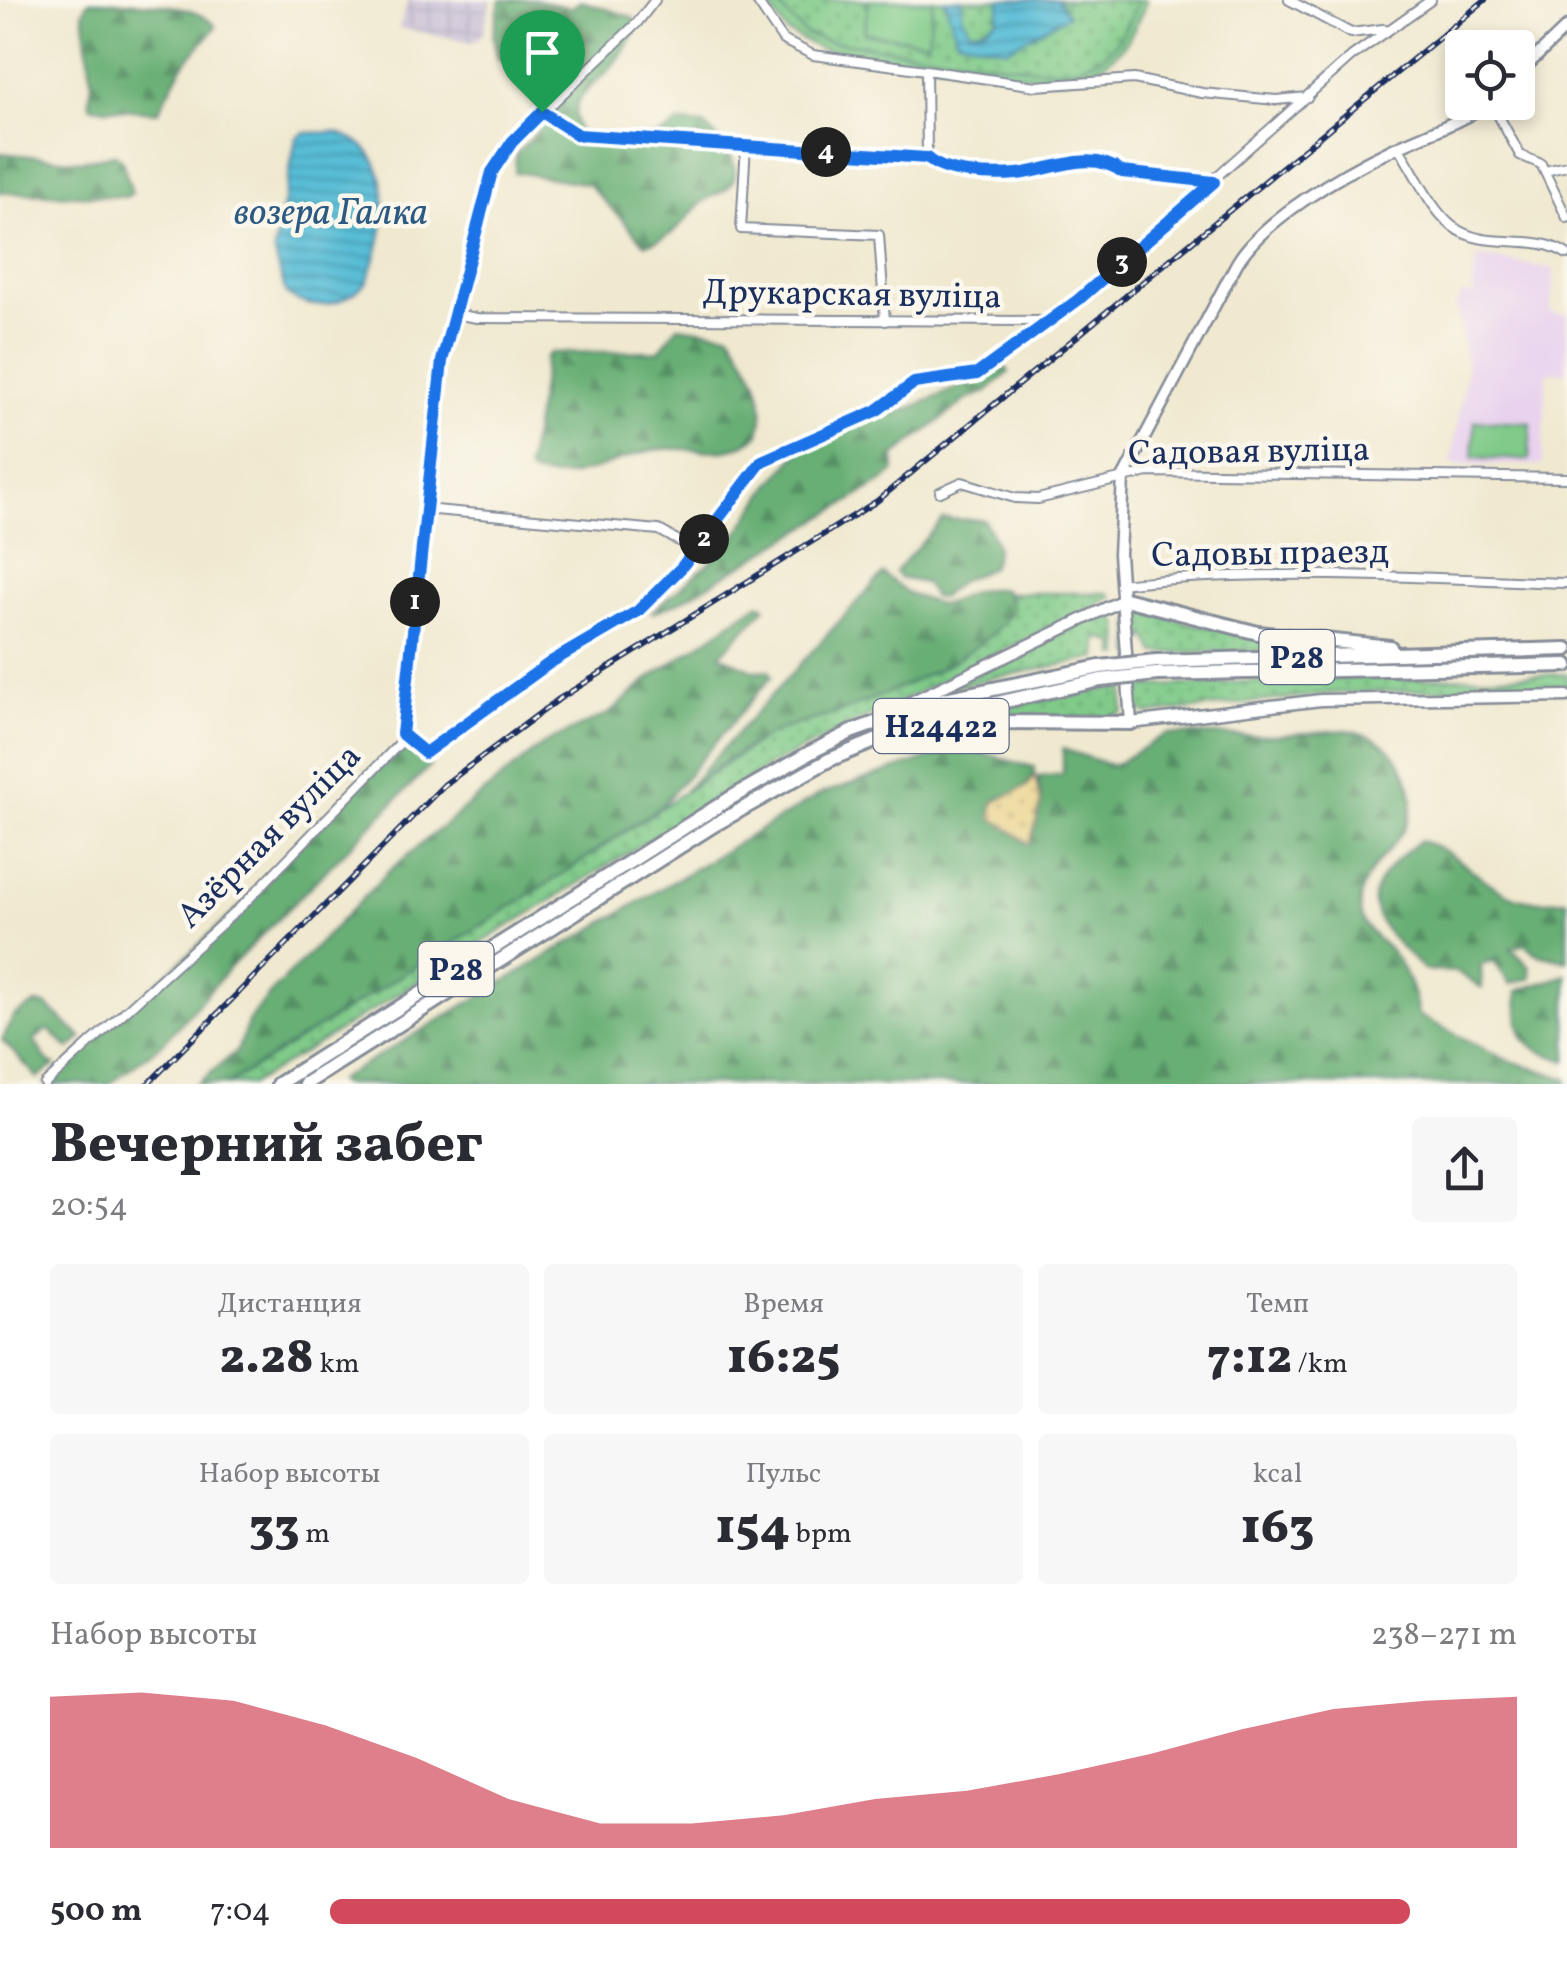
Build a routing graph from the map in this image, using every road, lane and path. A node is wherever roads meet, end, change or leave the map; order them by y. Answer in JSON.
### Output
{"nodes":[{"id":1,"x":655,"y":0,"type":"edge"},
{"id":2,"x":756,"y":0,"type":"edge"},
{"id":3,"x":1290,"y":0,"type":"edge"},
{"id":4,"x":1431,"y":0,"type":"edge"},
{"id":5,"x":1567,"y":27,"type":"edge"},
{"id":6,"x":1388,"y":28,"type":"junction"},
{"id":7,"x":1535,"y":58,"type":"edge"},
{"id":8,"x":926,"y":70,"type":"junction"},
{"id":9,"x":1309,"y":97,"type":"junction"},
{"id":10,"x":542,"y":112,"type":"junction"},
{"id":11,"x":1460,"y":120,"type":"edge"},
{"id":12,"x":1500,"y":120,"type":"edge"},
{"id":13,"x":746,"y":144,"type":"junction"},
{"id":14,"x":1398,"y":147,"type":"junction"},
{"id":15,"x":927,"y":158,"type":"junction"},
{"id":16,"x":1567,"y":166,"type":"edge"},
{"id":17,"x":1545,"y":171,"type":"junction"},
{"id":18,"x":1214,"y":182,"type":"junction"},
{"id":19,"x":1567,"y":218,"type":"edge"},
{"id":20,"x":1567,"y":254,"type":"edge"},
{"id":21,"x":454,"y":314,"type":"junction"},
{"id":22,"x":885,"y":321,"type":"junction"},
{"id":23,"x":1047,"y":321,"type":"junction"},
{"id":24,"x":1123,"y":478,"type":"junction"},
{"id":25,"x":1567,"y":478,"type":"edge"},
{"id":26,"x":940,"y":492,"type":"dead end"},
{"id":27,"x":424,"y":508,"type":"junction"},
{"id":28,"x":695,"y":550,"type":"junction"},
{"id":29,"x":1567,"y":583,"type":"edge"},
{"id":30,"x":1120,"y":584,"type":"junction"},
{"id":31,"x":1126,"y":599,"type":"junction"},
{"id":32,"x":1563,"y":649,"type":"edge"},
{"id":33,"x":1437,"y":652,"type":"junction"},
{"id":34,"x":1567,"y":664,"type":"edge"},
{"id":35,"x":1156,"y":668,"type":"junction"},
{"id":36,"x":1100,"y":674,"type":"junction"},
{"id":37,"x":1567,"y":696,"type":"edge"},
{"id":38,"x":1131,"y":723,"type":"junction"},
{"id":39,"x":854,"y":731,"type":"junction"},
{"id":40,"x":402,"y":734,"type":"junction"},
{"id":41,"x":829,"y":760,"type":"junction"},
{"id":42,"x":44,"y":1084,"type":"edge"},
{"id":43,"x":278,"y":1084,"type":"edge"},
{"id":44,"x":305,"y":1084,"type":"edge"}],
"edges":[{"from":1,"to":10,"type":"street","name":"Азёрная вуліца"},
{"from":2,"to":8,"type":"street"},
{"from":3,"to":6,"type":"street"},
{"from":4,"to":6,"type":"street","name":"Друкарская вуліца"},
{"from":5,"to":7,"type":"street"},
{"from":6,"to":9,"type":"street","name":"Друкарская вуліца"},
{"from":8,"to":9,"type":"street"},
{"from":8,"to":15,"type":"street"},
{"from":9,"to":18,"type":"street","name":"Друкарская вуліца"},
{"from":10,"to":13,"type":"street"},
{"from":10,"to":21,"type":"street","name":"Азёрная вуліца"},
{"from":11,"to":14,"type":"street"},
{"from":12,"to":17,"type":"street"},
{"from":13,"to":15,"type":"street"},
{"from":13,"to":22,"type":"street"},
{"from":14,"to":20,"type":"street"},
{"from":14,"to":24,"type":"street"},
{"from":15,"to":18,"type":"street"},
{"from":16,"to":17,"type":"street"},
{"from":17,"to":19,"type":"street"},
{"from":18,"to":23,"type":"street","name":"Друкарская вуліца"},
{"from":21,"to":22,"type":"street","name":"Друкарская вуліца"},
{"from":21,"to":27,"type":"street","name":"Азёрная вуліца"},
{"from":22,"to":23,"type":"street","name":"Друкарская вуліца"},
{"from":23,"to":28,"type":"street"},
{"from":24,"to":25,"type":"street","name":"Садовая вуліца"},
{"from":24,"to":26,"type":"street","name":"Садовая вуліца"},
{"from":24,"to":30,"type":"street"},
{"from":27,"to":28,"type":"street"},
{"from":27,"to":40,"type":"street","name":"Азёрная вуліца"},
{"from":28,"to":40,"type":"street"},
{"from":29,"to":30,"type":"street","name":"Садовы праезд"},
{"from":30,"to":31,"type":"street"},
{"from":31,"to":33,"type":"highway"},
{"from":31,"to":38,"type":"street"},
{"from":31,"to":39,"type":"street","number":"Н24422"},
{"from":32,"to":33,"type":"highway","number":"Р28"},
{"from":33,"to":35,"type":"highway","number":"Р28"},
{"from":34,"to":35,"type":"highway","number":"Р28"},
{"from":35,"to":36,"type":"highway","number":"Р28","bridge":true},
{"from":36,"to":39,"type":"highway","number":"Р28"},
{"from":36,"to":41,"type":"highway","number":"Р28"},
{"from":37,"to":38,"type":"street","number":"Н24422"},
{"from":38,"to":41,"type":"highway","number":"Н24422"},
{"from":39,"to":43,"type":"highway","number":"Р28"},
{"from":40,"to":42,"type":"street","name":"Азёрная вуліца"},
{"from":41,"to":44,"type":"highway","number":"Р28"}]}
